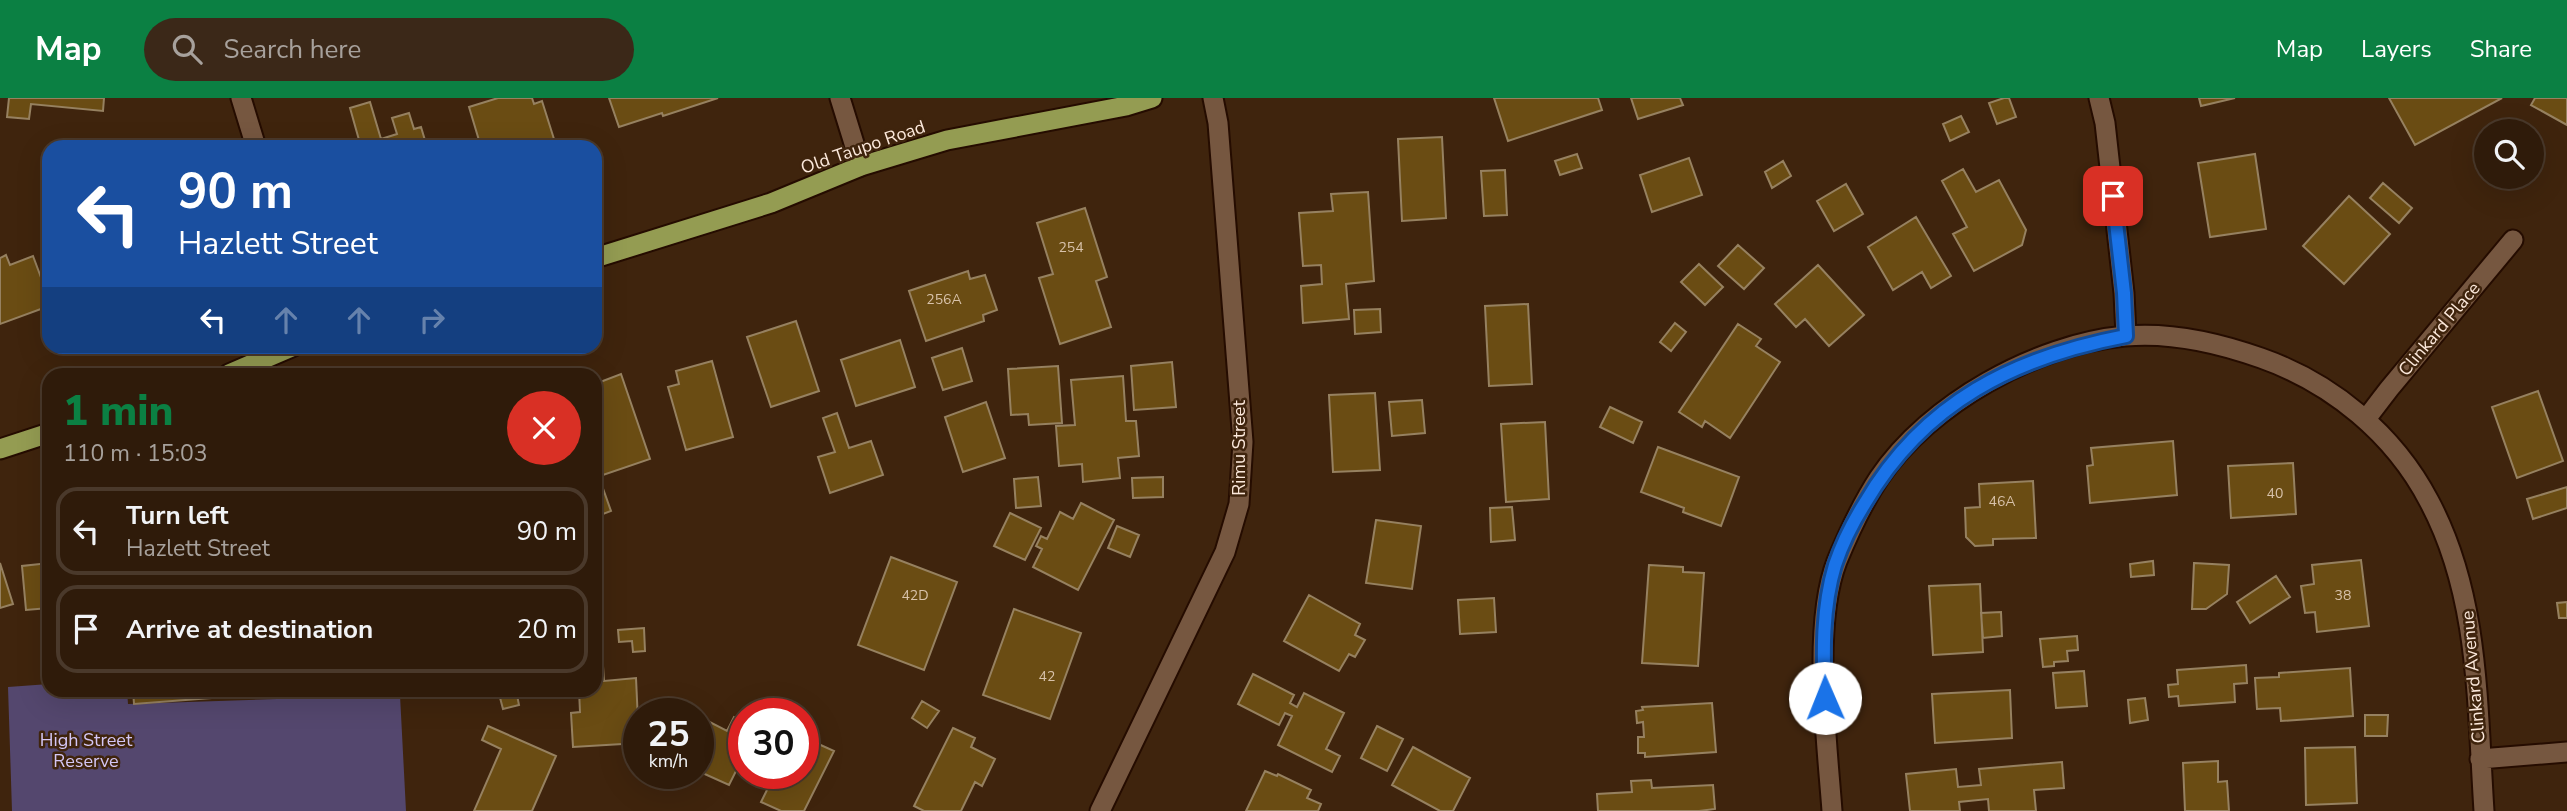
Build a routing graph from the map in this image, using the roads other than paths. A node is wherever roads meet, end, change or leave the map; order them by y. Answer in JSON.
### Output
{"nodes":[{"id":1,"x":241,"y":98,"type":"edge"},
{"id":2,"x":840,"y":98,"type":"edge"},
{"id":3,"x":1152,"y":98,"type":"edge"},
{"id":4,"x":1213,"y":98,"type":"edge"},
{"id":5,"x":2099,"y":98,"type":"edge"},
{"id":6,"x":254,"y":140,"type":"edge"},
{"id":7,"x":861,"y":166,"type":"junction"},
{"id":8,"x":2513,"y":240,"type":"dead end"},
{"id":9,"x":602,"y":256,"type":"edge"},
{"id":10,"x":2126,"y":336,"type":"junction"},
{"id":11,"x":276,"y":354,"type":"edge"},
{"id":12,"x":243,"y":368,"type":"edge"},
{"id":13,"x":2366,"y":419,"type":"junction"},
{"id":14,"x":42,"y":435,"type":"edge"},
{"id":15,"x":0,"y":449,"type":"edge"},
{"id":16,"x":2567,"y":752,"type":"edge"},
{"id":17,"x":2480,"y":759,"type":"junction"},
{"id":18,"x":1100,"y":811,"type":"edge"},
{"id":19,"x":1832,"y":811,"type":"edge"},
{"id":20,"x":2484,"y":811,"type":"edge"}],
"edges":[{"from":1,"to":6,"type":"street"},
{"from":2,"to":7,"type":"street"},
{"from":3,"to":7,"type":"highway","name":"Old Taupo Road"},
{"from":4,"to":18,"type":"street","name":"Rimu Street"},
{"from":5,"to":10,"type":"street"},
{"from":7,"to":9,"type":"highway","name":"Old Taupo Road"},
{"from":8,"to":13,"type":"street","name":"Clinkard Place"},
{"from":10,"to":13,"type":"street","name":"Clinkard Avenue"},
{"from":10,"to":19,"type":"street","name":"Clinkard Avenue"},
{"from":11,"to":12,"type":"highway"},
{"from":13,"to":17,"type":"street","name":"Clinkard Avenue"},
{"from":14,"to":15,"type":"highway"},
{"from":16,"to":17,"type":"street"},
{"from":17,"to":20,"type":"street","name":"Clinkard Avenue"}]}
